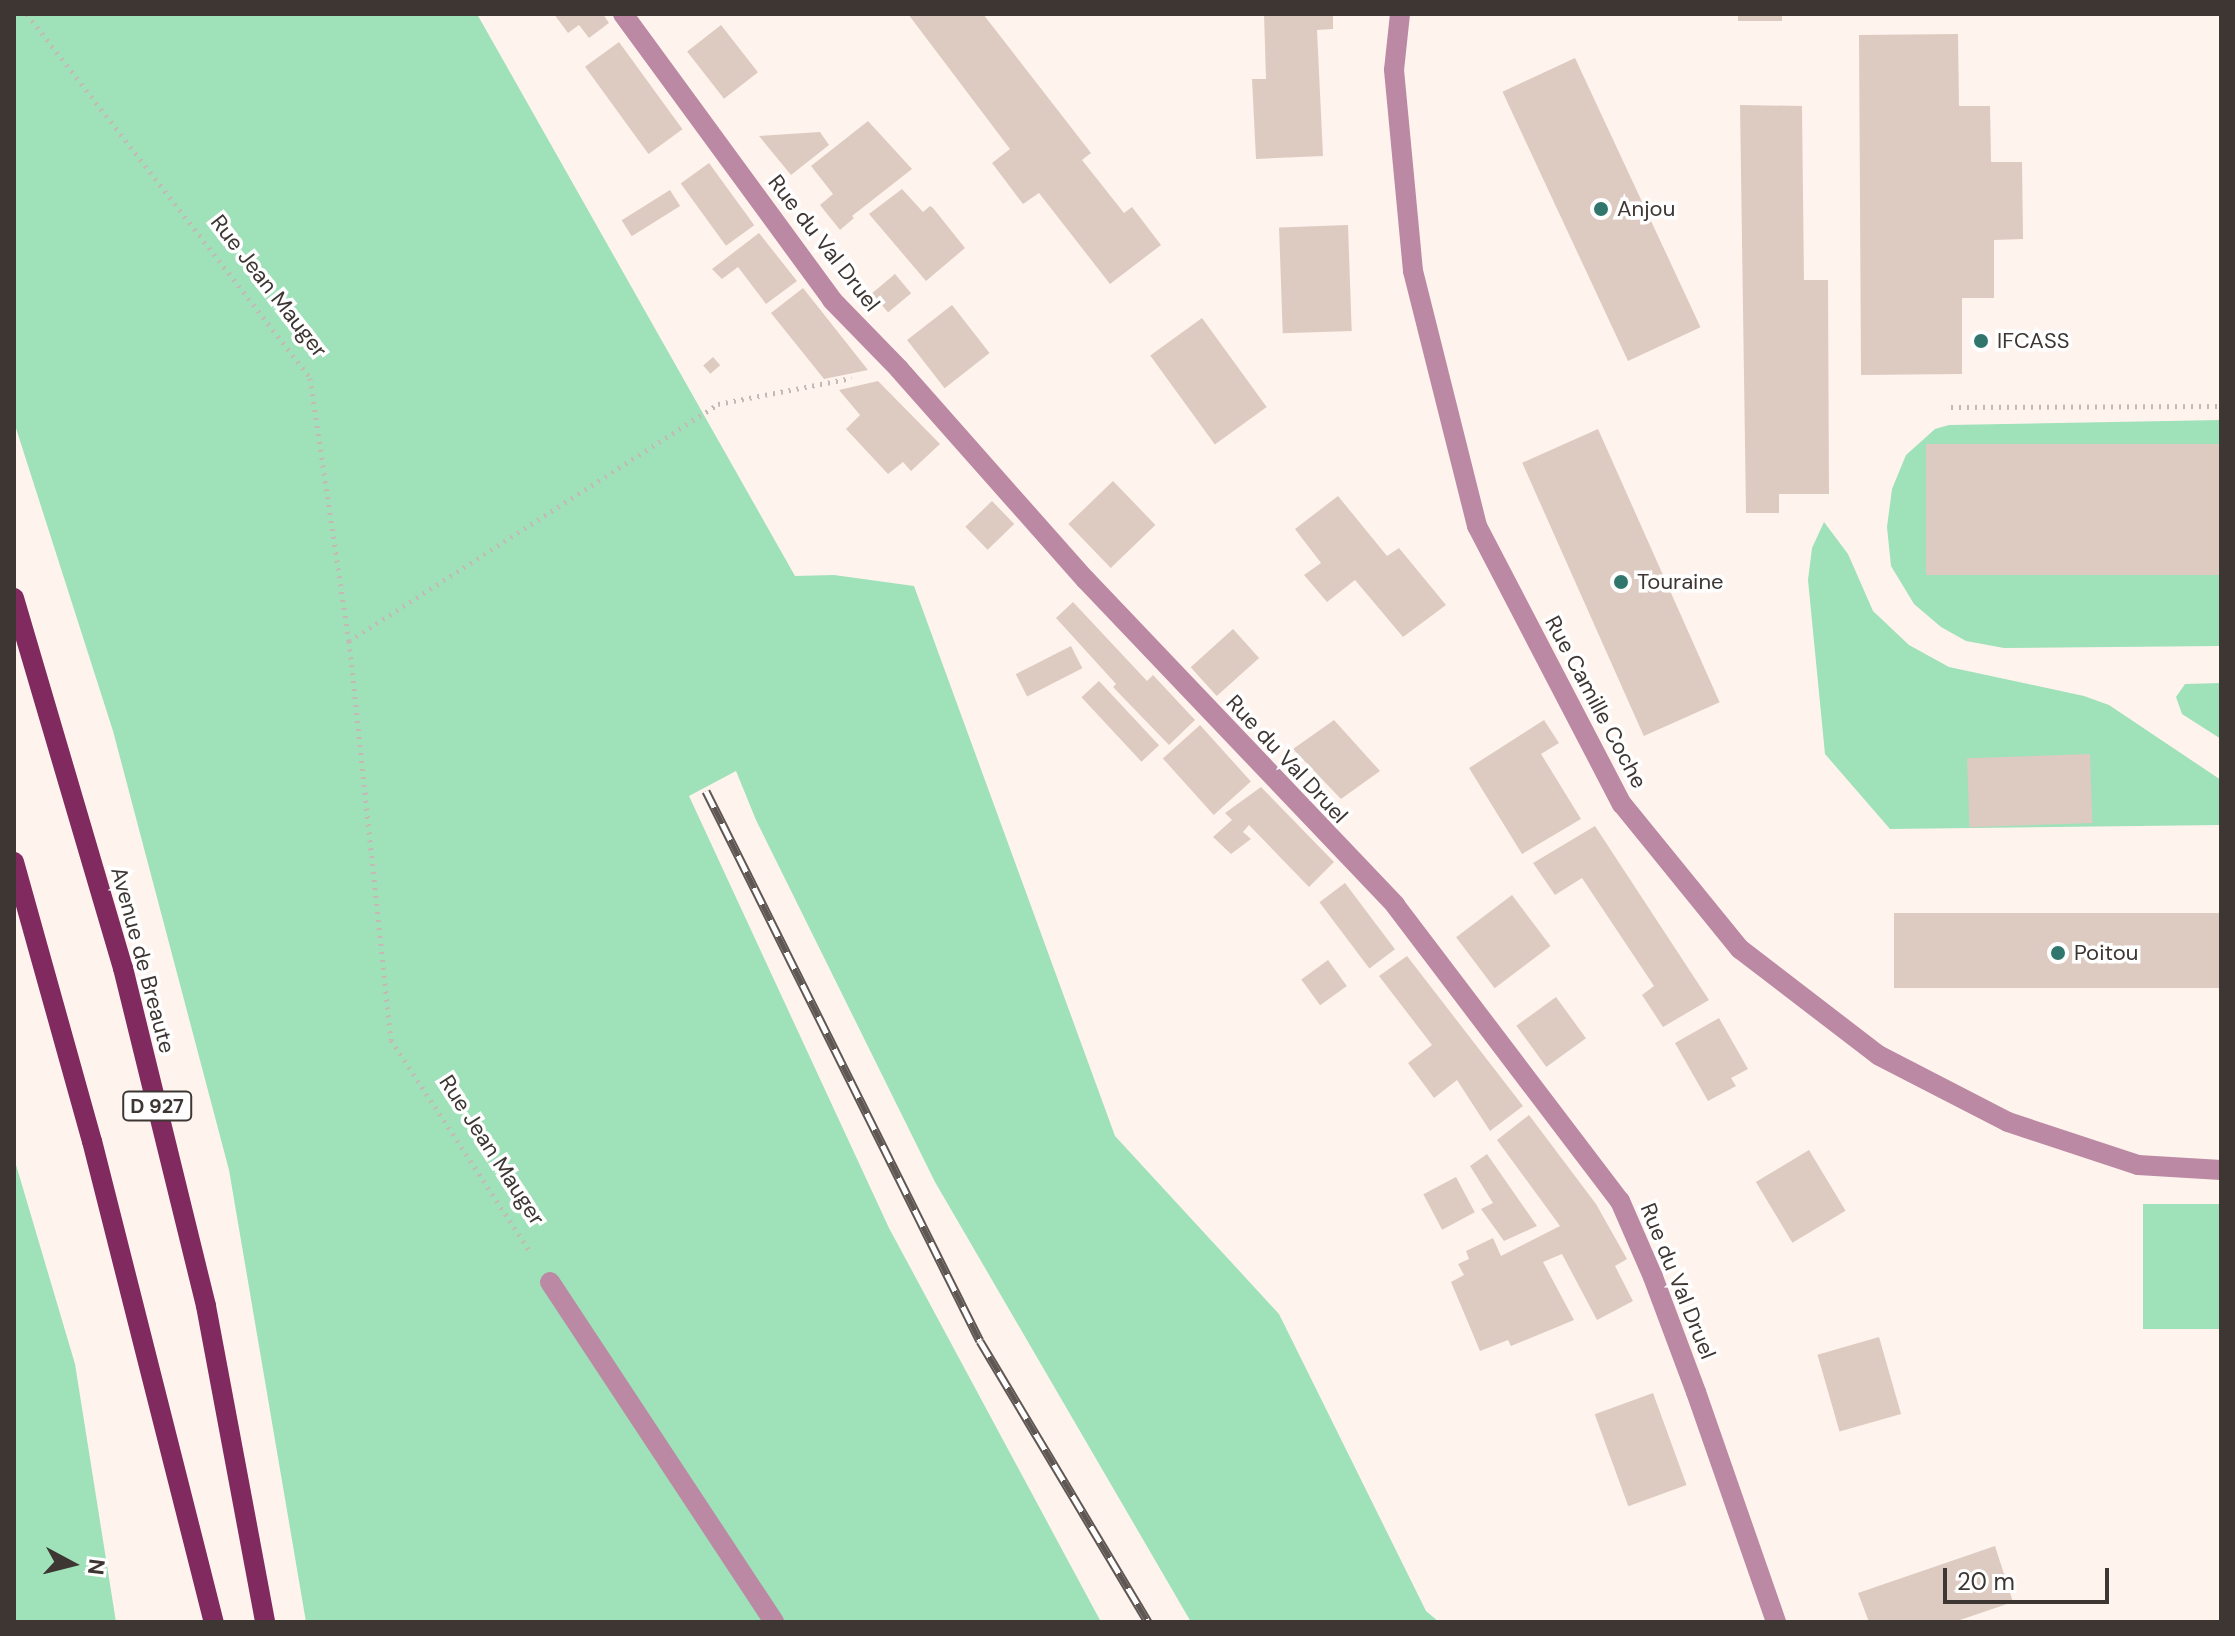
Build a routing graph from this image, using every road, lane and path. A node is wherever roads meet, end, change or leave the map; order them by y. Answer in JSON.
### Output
{"nodes":[{"id":1,"x":27,"y":14,"type":"edge"},
{"id":2,"x":623,"y":14,"type":"edge"},
{"id":3,"x":1400,"y":14,"type":"edge"},
{"id":4,"x":899,"y":369,"type":"junction"},
{"id":5,"x":2221,"y":406,"type":"edge"},
{"id":6,"x":1951,"y":407,"type":"dead end"},
{"id":7,"x":14,"y":598,"type":"edge"},
{"id":8,"x":349,"y":641,"type":"junction"},
{"id":9,"x":14,"y":862,"type":"edge"},
{"id":10,"x":2221,"y":1170,"type":"edge"},
{"id":11,"x":550,"y":1282,"type":"joint"},
{"id":12,"x":214,"y":1622,"type":"edge"},
{"id":13,"x":265,"y":1622,"type":"edge"},
{"id":14,"x":774,"y":1622,"type":"edge"},
{"id":15,"x":1776,"y":1622,"type":"edge"}],
"edges":[{"from":1,"to":8,"type":"path","name":"Rue Jean Mauger"},
{"from":2,"to":4,"type":"street","name":"Rue du Val Druel"},
{"from":3,"to":10,"type":"street","name":"Rue Camille Coche"},
{"from":4,"to":8,"type":"path"},
{"from":4,"to":15,"type":"street","name":"Rue du Val Druel"},
{"from":5,"to":6,"type":"path"},
{"from":7,"to":13,"type":"main road","name":"Avenue de Breaute","number":"D 927"},
{"from":8,"to":11,"type":"path","name":"Rue Jean Mauger"},
{"from":9,"to":12,"type":"main road"},
{"from":11,"to":14,"type":"street"}]}
